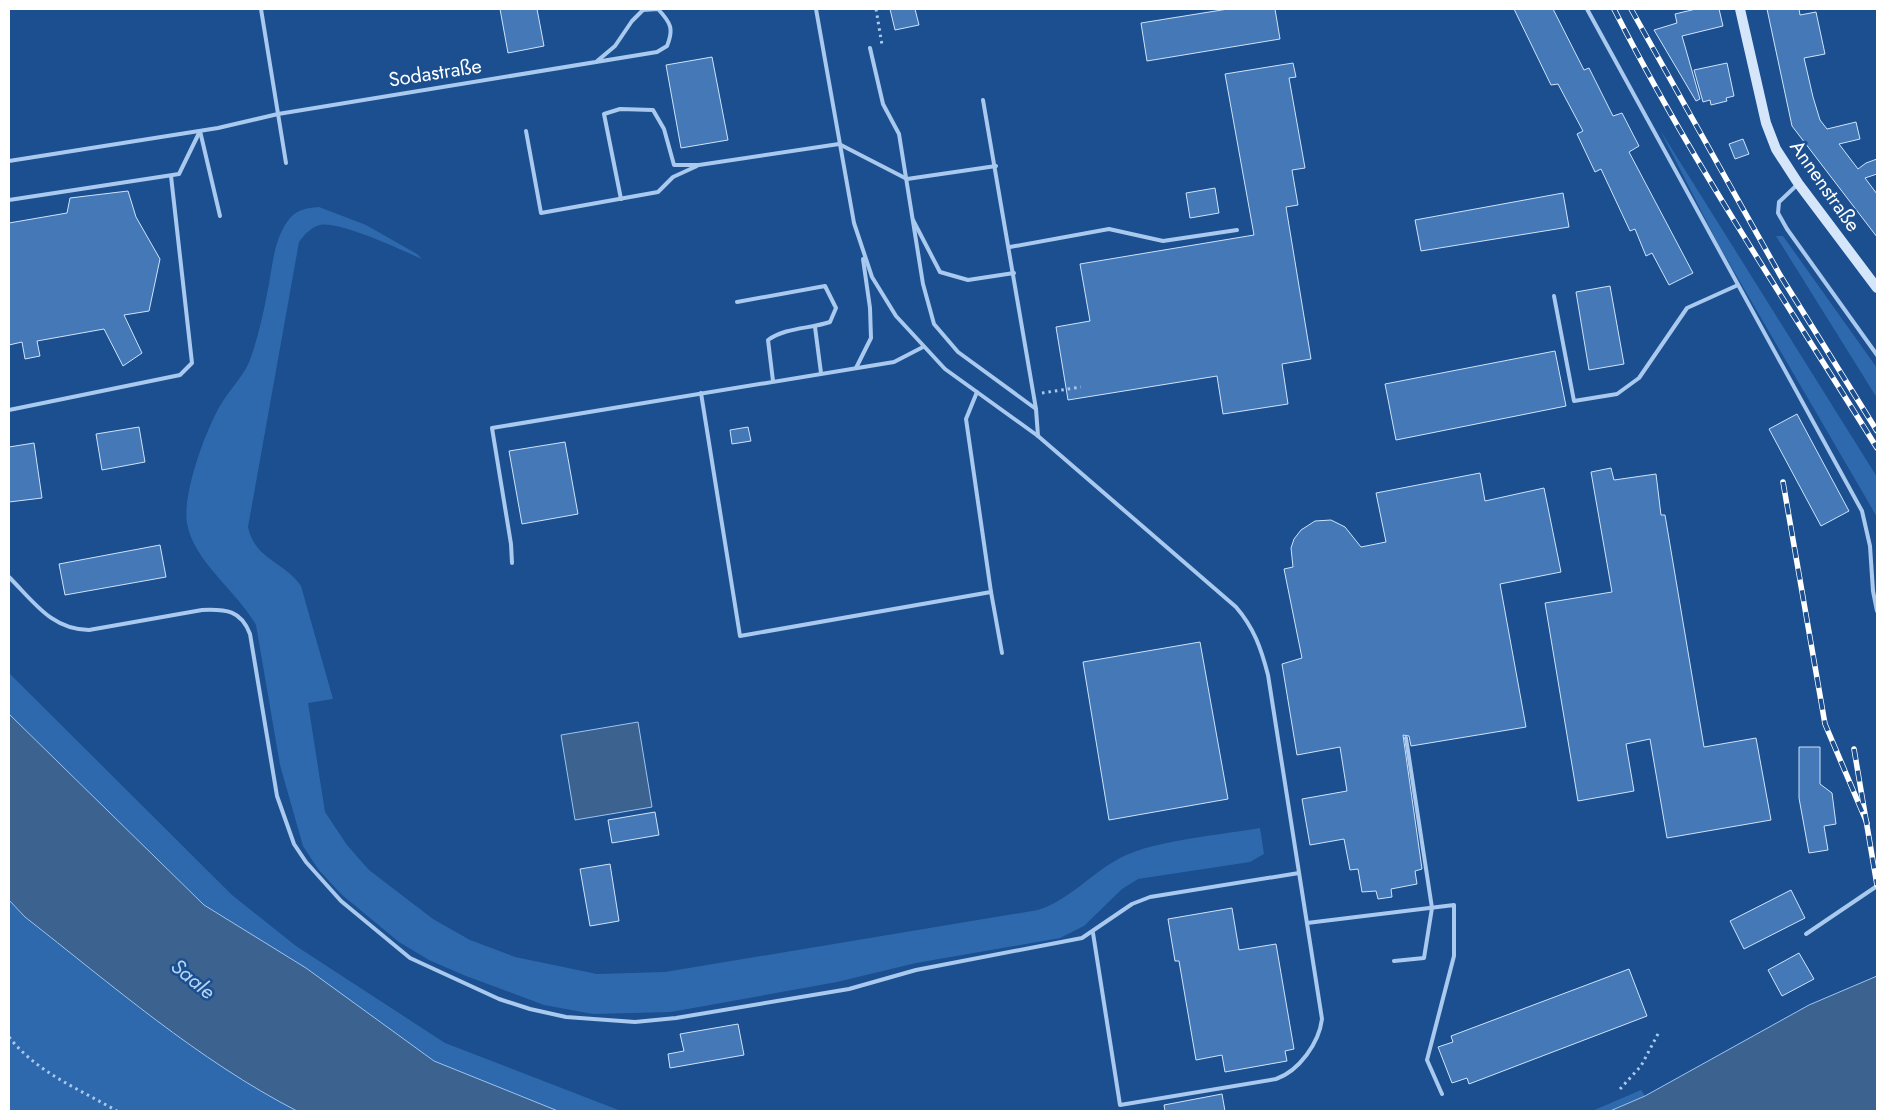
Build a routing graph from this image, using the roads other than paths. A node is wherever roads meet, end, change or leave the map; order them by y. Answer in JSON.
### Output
{"nodes":[{"id":1,"x":261,"y":9,"type":"edge"},
{"id":2,"x":816,"y":9,"type":"edge"},
{"id":3,"x":1587,"y":9,"type":"edge"},
{"id":4,"x":1740,"y":9,"type":"edge"},
{"id":5,"x":870,"y":48,"type":"dead end"},
{"id":6,"x":596,"y":62,"type":"junction"},
{"id":7,"x":983,"y":100,"type":"dead end"},
{"id":8,"x":278,"y":114,"type":"junction"},
{"id":9,"x":200,"y":131,"type":"junction"},
{"id":10,"x":526,"y":131,"type":"dead end"},
{"id":11,"x":839,"y":144,"type":"junction"},
{"id":12,"x":9,"y":161,"type":"edge"},
{"id":13,"x":286,"y":163,"type":"dead end"},
{"id":14,"x":699,"y":165,"type":"junction"},
{"id":15,"x":996,"y":166,"type":"junction"},
{"id":16,"x":171,"y":176,"type":"junction"},
{"id":17,"x":907,"y":179,"type":"junction"},
{"id":18,"x":1798,"y":183,"type":"junction"},
{"id":19,"x":621,"y":199,"type":"junction"},
{"id":20,"x":9,"y":200,"type":"edge"},
{"id":21,"x":220,"y":216,"type":"dead end"},
{"id":22,"x":911,"y":216,"type":"junction"},
{"id":23,"x":1237,"y":230,"type":"dead end"},
{"id":24,"x":1010,"y":247,"type":"junction"},
{"id":25,"x":862,"y":252,"type":"junction"},
{"id":26,"x":1014,"y":273,"type":"junction"},
{"id":27,"x":1738,"y":285,"type":"junction"},
{"id":28,"x":1877,"y":288,"type":"edge"},
{"id":29,"x":1554,"y":296,"type":"dead end"},
{"id":30,"x":738,"y":302,"type":"dead end"},
{"id":31,"x":815,"y":327,"type":"junction"},
{"id":32,"x":923,"y":347,"type":"junction"},
{"id":33,"x":1877,"y":355,"type":"edge"},
{"id":34,"x":856,"y":368,"type":"junction"},
{"id":35,"x":821,"y":373,"type":"junction"},
{"id":36,"x":772,"y":381,"type":"junction"},
{"id":37,"x":977,"y":392,"type":"junction"},
{"id":38,"x":701,"y":393,"type":"junction"},
{"id":39,"x":1036,"y":409,"type":"junction"},
{"id":40,"x":9,"y":410,"type":"edge"},
{"id":41,"x":1038,"y":436,"type":"junction"},
{"id":42,"x":512,"y":563,"type":"dead end"},
{"id":43,"x":9,"y":577,"type":"edge"},
{"id":44,"x":992,"y":592,"type":"junction"},
{"id":45,"x":1877,"y":611,"type":"edge"},
{"id":46,"x":1002,"y":652,"type":"dead end"},
{"id":47,"x":1406,"y":738,"type":"dead end"},
{"id":48,"x":1299,"y":873,"type":"junction"},
{"id":49,"x":1877,"y":886,"type":"edge"},
{"id":50,"x":1432,"y":908,"type":"junction"},
{"id":51,"x":1306,"y":923,"type":"junction"},
{"id":52,"x":1092,"y":933,"type":"junction"},
{"id":53,"x":1806,"y":934,"type":"dead end"},
{"id":54,"x":1394,"y":961,"type":"dead end"},
{"id":55,"x":1442,"y":1094,"type":"dead end"}],
"edges":[{"from":1,"to":8,"type":"lane"},
{"from":2,"to":11,"type":"lane"},
{"from":3,"to":27,"type":"lane"},
{"from":4,"to":18,"type":"main road","name":"Annenstraße"},
{"from":5,"to":17,"type":"lane"},
{"from":6,"to":6,"type":"lane","name":"Sodastraße"},
{"from":6,"to":8,"type":"lane","name":"Sodastraße"},
{"from":7,"to":15,"type":"lane"},
{"from":8,"to":9,"type":"lane","name":"Sodastraße"},
{"from":8,"to":13,"type":"lane"},
{"from":9,"to":12,"type":"lane","name":"Sodastraße"},
{"from":9,"to":16,"type":"lane"},
{"from":9,"to":21,"type":"lane"},
{"from":10,"to":19,"type":"lane"},
{"from":11,"to":14,"type":"lane"},
{"from":11,"to":17,"type":"lane"},
{"from":11,"to":25,"type":"lane"},
{"from":14,"to":19,"type":"lane"},
{"from":14,"to":19,"type":"lane"},
{"from":15,"to":17,"type":"lane"},
{"from":15,"to":24,"type":"lane"},
{"from":16,"to":20,"type":"lane"},
{"from":16,"to":40,"type":"lane"},
{"from":17,"to":22,"type":"lane"},
{"from":18,"to":28,"type":"main road","name":"Annenstraße"},
{"from":18,"to":33,"type":"lane"},
{"from":22,"to":26,"type":"lane"},
{"from":22,"to":39,"type":"lane"},
{"from":23,"to":24,"type":"lane"},
{"from":24,"to":26,"type":"lane"},
{"from":25,"to":32,"type":"lane"},
{"from":25,"to":34,"type":"lane"},
{"from":26,"to":39,"type":"lane"},
{"from":27,"to":29,"type":"lane"},
{"from":27,"to":45,"type":"lane"},
{"from":30,"to":31,"type":"lane"},
{"from":31,"to":35,"type":"lane"},
{"from":31,"to":36,"type":"lane"},
{"from":32,"to":34,"type":"lane"},
{"from":32,"to":37,"type":"lane"},
{"from":34,"to":35,"type":"lane"},
{"from":35,"to":36,"type":"lane"},
{"from":36,"to":38,"type":"lane"},
{"from":37,"to":41,"type":"lane"},
{"from":37,"to":44,"type":"lane"},
{"from":38,"to":42,"type":"lane"},
{"from":38,"to":44,"type":"lane"},
{"from":39,"to":41,"type":"lane"},
{"from":41,"to":48,"type":"lane"},
{"from":43,"to":52,"type":"lane"},
{"from":44,"to":46,"type":"lane"},
{"from":47,"to":50,"type":"lane"},
{"from":48,"to":51,"type":"lane"},
{"from":48,"to":52,"type":"lane"},
{"from":49,"to":53,"type":"lane"},
{"from":50,"to":51,"type":"lane"},
{"from":50,"to":54,"type":"lane"},
{"from":50,"to":55,"type":"lane"},
{"from":51,"to":52,"type":"lane"}]}
